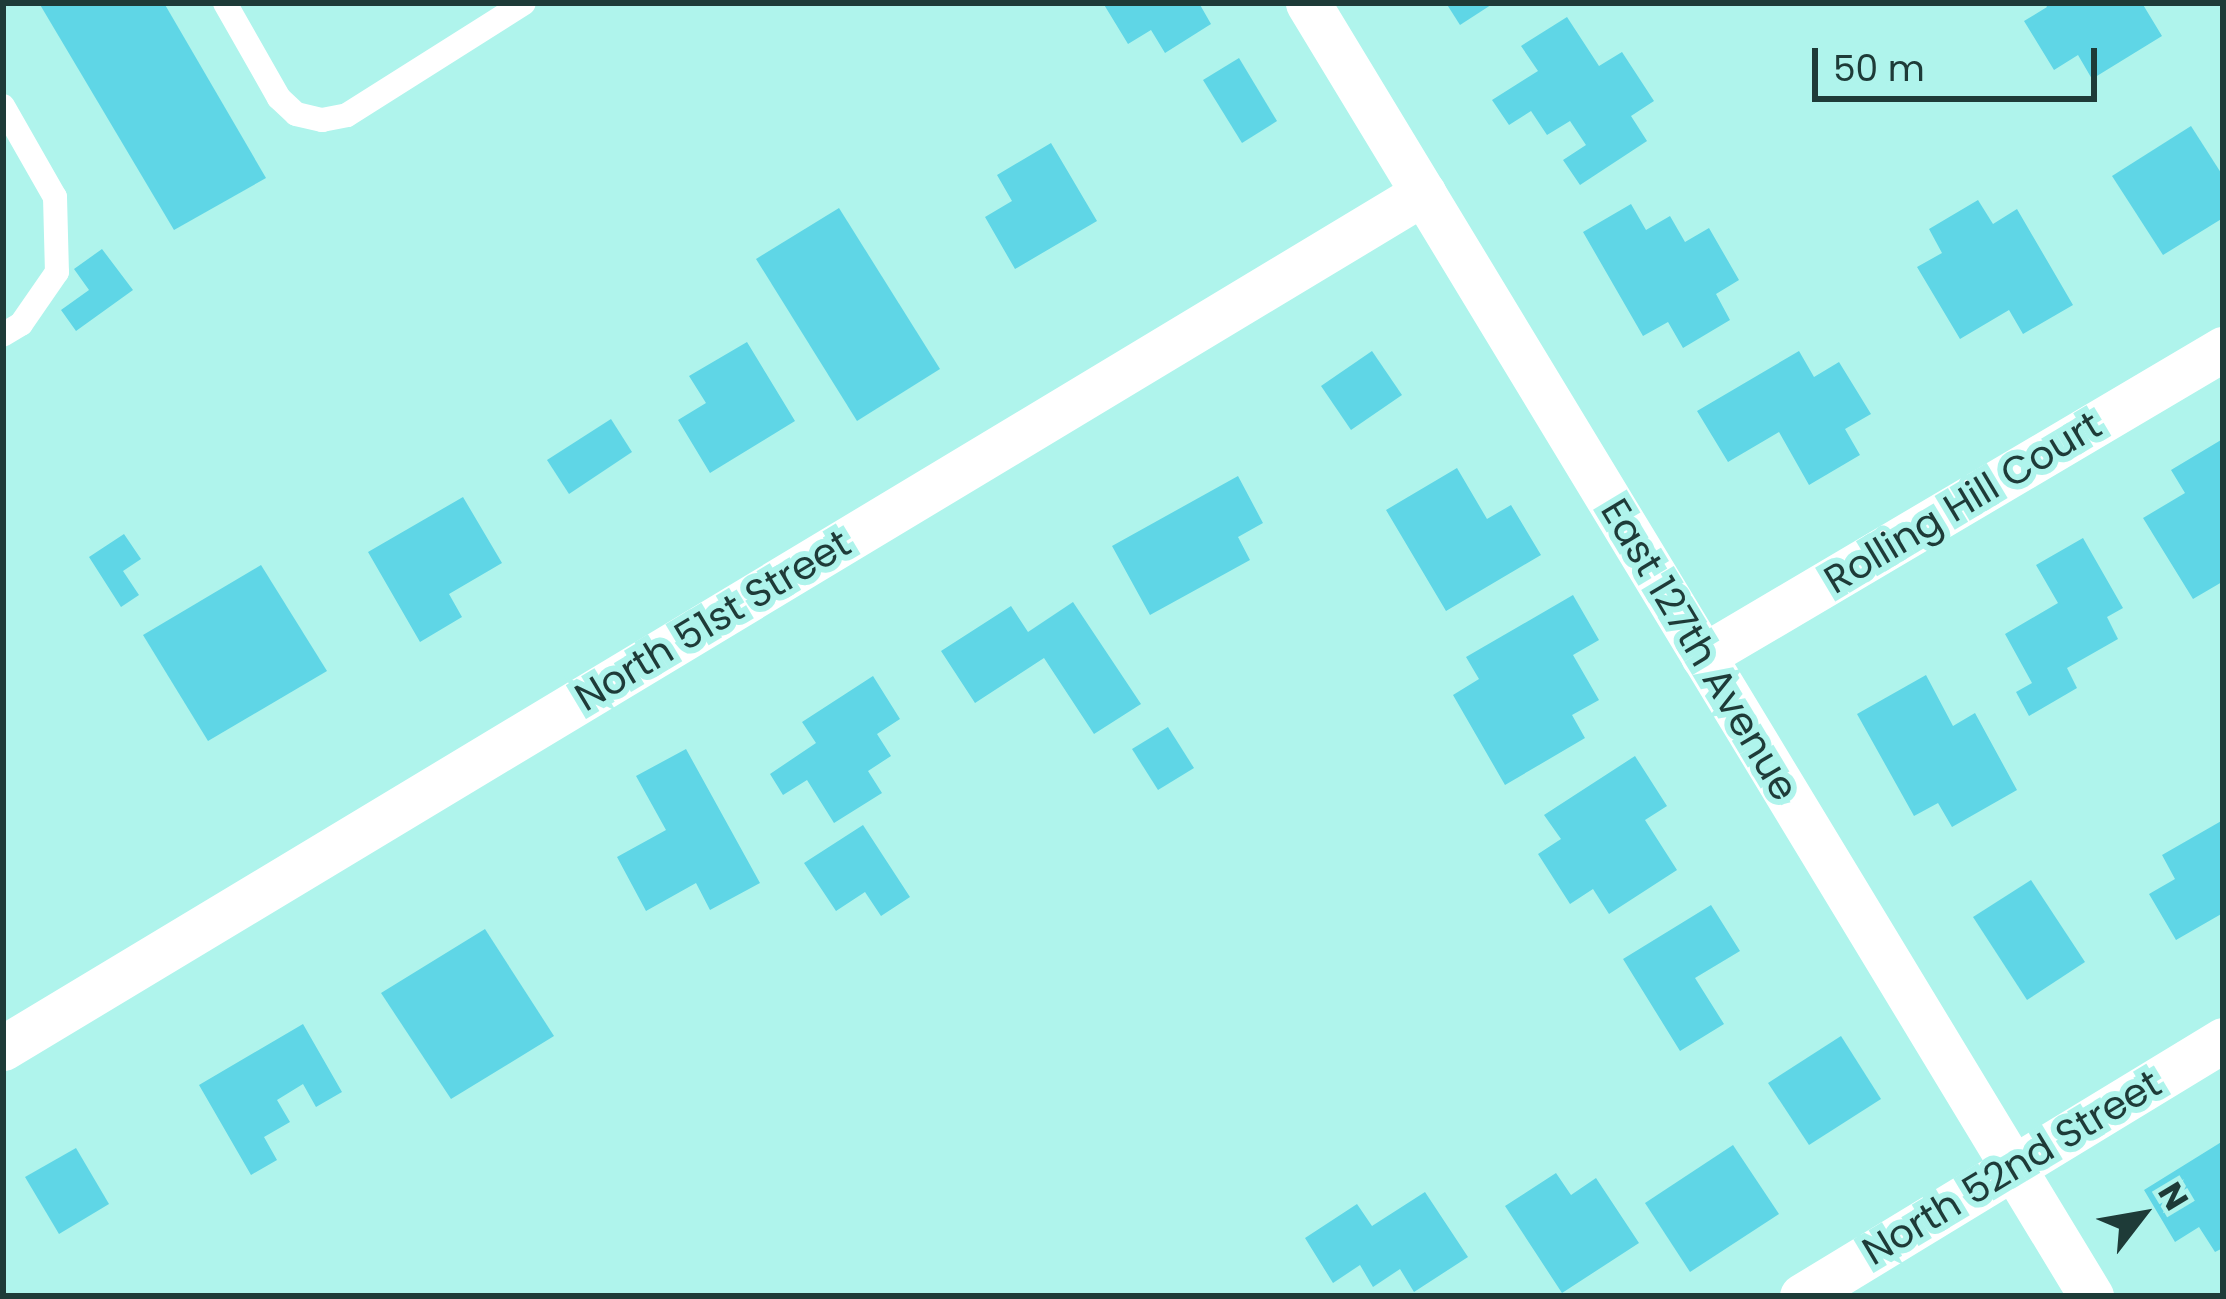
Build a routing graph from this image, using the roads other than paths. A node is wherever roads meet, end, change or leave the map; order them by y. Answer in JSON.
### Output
{"nodes":[{"id":1,"x":225,"y":3,"type":"edge"},
{"id":2,"x":524,"y":3,"type":"edge"},
{"id":3,"x":1308,"y":3,"type":"edge"},
{"id":4,"x":3,"y":106,"type":"edge"},
{"id":5,"x":1423,"y":194,"type":"junction"},
{"id":6,"x":3,"y":335,"type":"edge"},
{"id":7,"x":2223,"y":349,"type":"edge"},
{"id":8,"x":1703,"y":656,"type":"junction"},
{"id":9,"x":2223,"y":1040,"type":"edge"},
{"id":10,"x":3,"y":1048,"type":"edge"},
{"id":11,"x":2012,"y":1166,"type":"junction"},
{"id":12,"x":1802,"y":1296,"type":"edge"},
{"id":13,"x":2091,"y":1296,"type":"edge"}],
"edges":[{"from":1,"to":2,"type":"lane"},
{"from":3,"to":5,"type":"street","name":"East 127th Avenue"},
{"from":4,"to":6,"type":"lane"},
{"from":5,"to":8,"type":"street","name":"East 127th Avenue"},
{"from":5,"to":10,"type":"street","name":"North 51st Street"},
{"from":7,"to":8,"type":"street","name":"Rolling Hill Court"},
{"from":8,"to":11,"type":"street","name":"East 127th Avenue"},
{"from":9,"to":11,"type":"street","name":"North 52nd Street"},
{"from":11,"to":12,"type":"street","name":"North 52nd Street"},
{"from":11,"to":13,"type":"street","name":"East 127th Avenue"}]}
